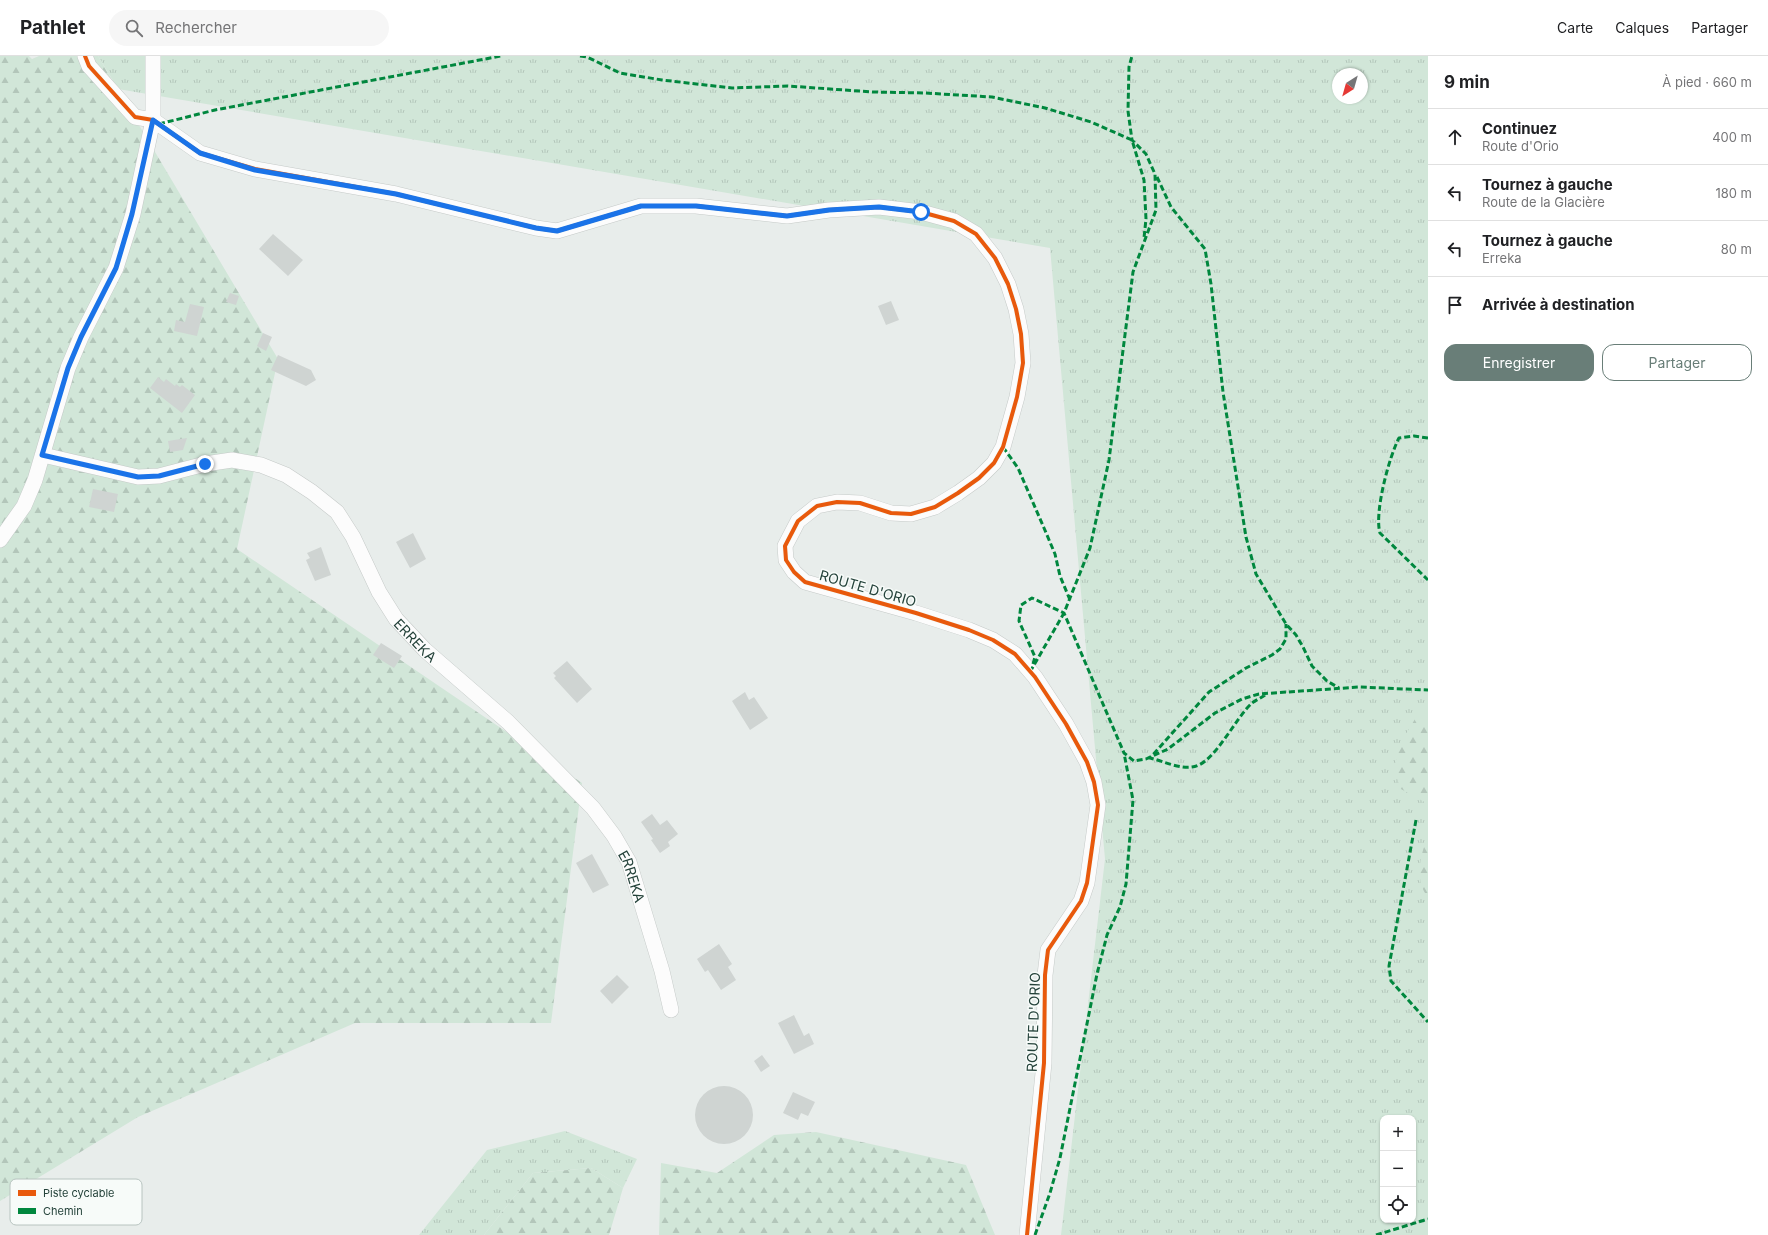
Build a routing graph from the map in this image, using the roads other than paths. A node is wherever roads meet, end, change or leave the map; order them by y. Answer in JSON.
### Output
{"nodes":[{"id":1,"x":85,"y":56,"type":"edge"},
{"id":2,"x":154,"y":56,"type":"edge"},
{"id":3,"x":153,"y":120,"type":"junction"},
{"id":4,"x":42,"y":455,"type":"junction"},
{"id":5,"x":0,"y":540,"type":"edge"},
{"id":6,"x":671,"y":1010,"type":"dead end"},
{"id":7,"x":1027,"y":1235,"type":"edge"}],
"edges":[{"from":1,"to":3,"type":"street"},
{"from":2,"to":3,"type":"street"},
{"from":3,"to":4,"type":"street"},
{"from":3,"to":7,"type":"street","name":"ROUTE D'ORIO"},
{"from":4,"to":5,"type":"street"},
{"from":4,"to":6,"type":"street","name":"ERREKA"}]}
